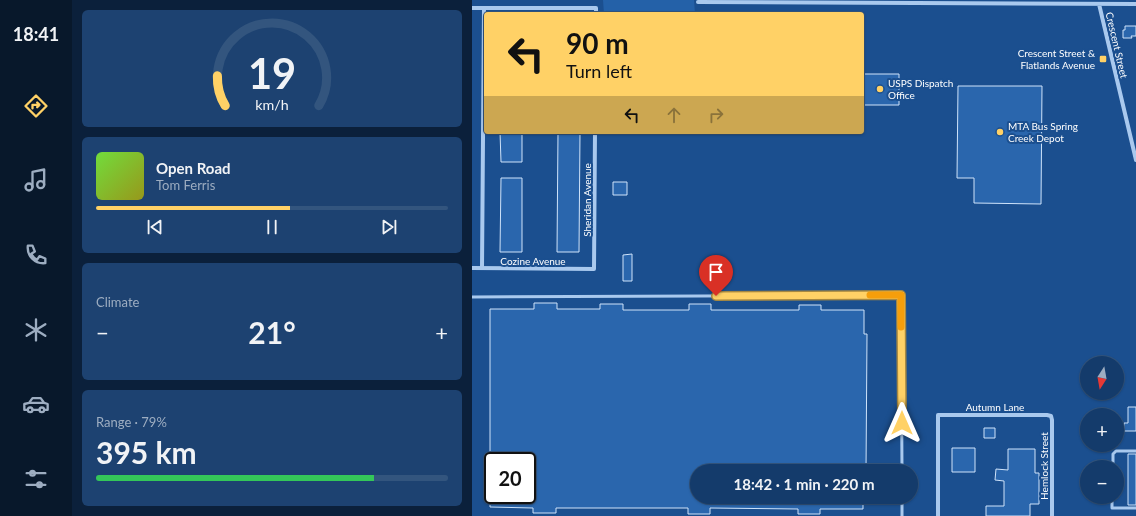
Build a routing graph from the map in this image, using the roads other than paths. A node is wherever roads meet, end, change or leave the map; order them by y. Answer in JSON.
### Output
{"nodes":[{"id":1,"x":698,"y":2,"type":"dead end"},
{"id":2,"x":901,"y":2,"type":"edge"},
{"id":3,"x":1099,"y":4,"type":"junction"},
{"id":4,"x":1136,"y":4,"type":"edge"},
{"id":5,"x":472,"y":8,"type":"edge"},
{"id":6,"x":484,"y":8,"type":"junction"},
{"id":7,"x":596,"y":12,"type":"edge"},
{"id":8,"x":595,"y":134,"type":"edge"},
{"id":9,"x":1136,"y":160,"type":"edge"},
{"id":10,"x":472,"y":268,"type":"edge"},
{"id":11,"x":482,"y":268,"type":"junction"},
{"id":12,"x":594,"y":269,"type":"joint"},
{"id":13,"x":472,"y":297,"type":"edge"},
{"id":14,"x":1051,"y":416,"type":"joint"},
{"id":15,"x":1136,"y":451,"type":"edge"},
{"id":16,"x":1113,"y":460,"type":"edge"},
{"id":17,"x":902,"y":464,"type":"edge"},
{"id":18,"x":902,"y":504,"type":"edge"},
{"id":19,"x":1112,"y":504,"type":"edge"},
{"id":20,"x":1136,"y":508,"type":"edge"},
{"id":21,"x":902,"y":516,"type":"edge"},
{"id":22,"x":938,"y":516,"type":"edge"},
{"id":23,"x":1052,"y":516,"type":"edge"}],
"edges":[{"from":1,"to":2,"type":"street"},
{"from":2,"to":3,"type":"street"},
{"from":3,"to":4,"type":"street"},
{"from":3,"to":9,"type":"street","name":"Crescent Street"},
{"from":5,"to":6,"type":"street"},
{"from":6,"to":7,"type":"street"},
{"from":6,"to":11,"type":"street"},
{"from":8,"to":12,"type":"street","name":"Sheridan Avenue"},
{"from":10,"to":11,"type":"street","name":"Cozine Avenue"},
{"from":11,"to":12,"type":"street","name":"Cozine Avenue"},
{"from":13,"to":17,"type":"lane"},
{"from":14,"to":22,"type":"street","name":"Autumn Lane"},
{"from":14,"to":23,"type":"street","name":"Hemlock Street"},
{"from":15,"to":16,"type":"lane"},
{"from":18,"to":21,"type":"lane"},
{"from":19,"to":20,"type":"lane"}]}
